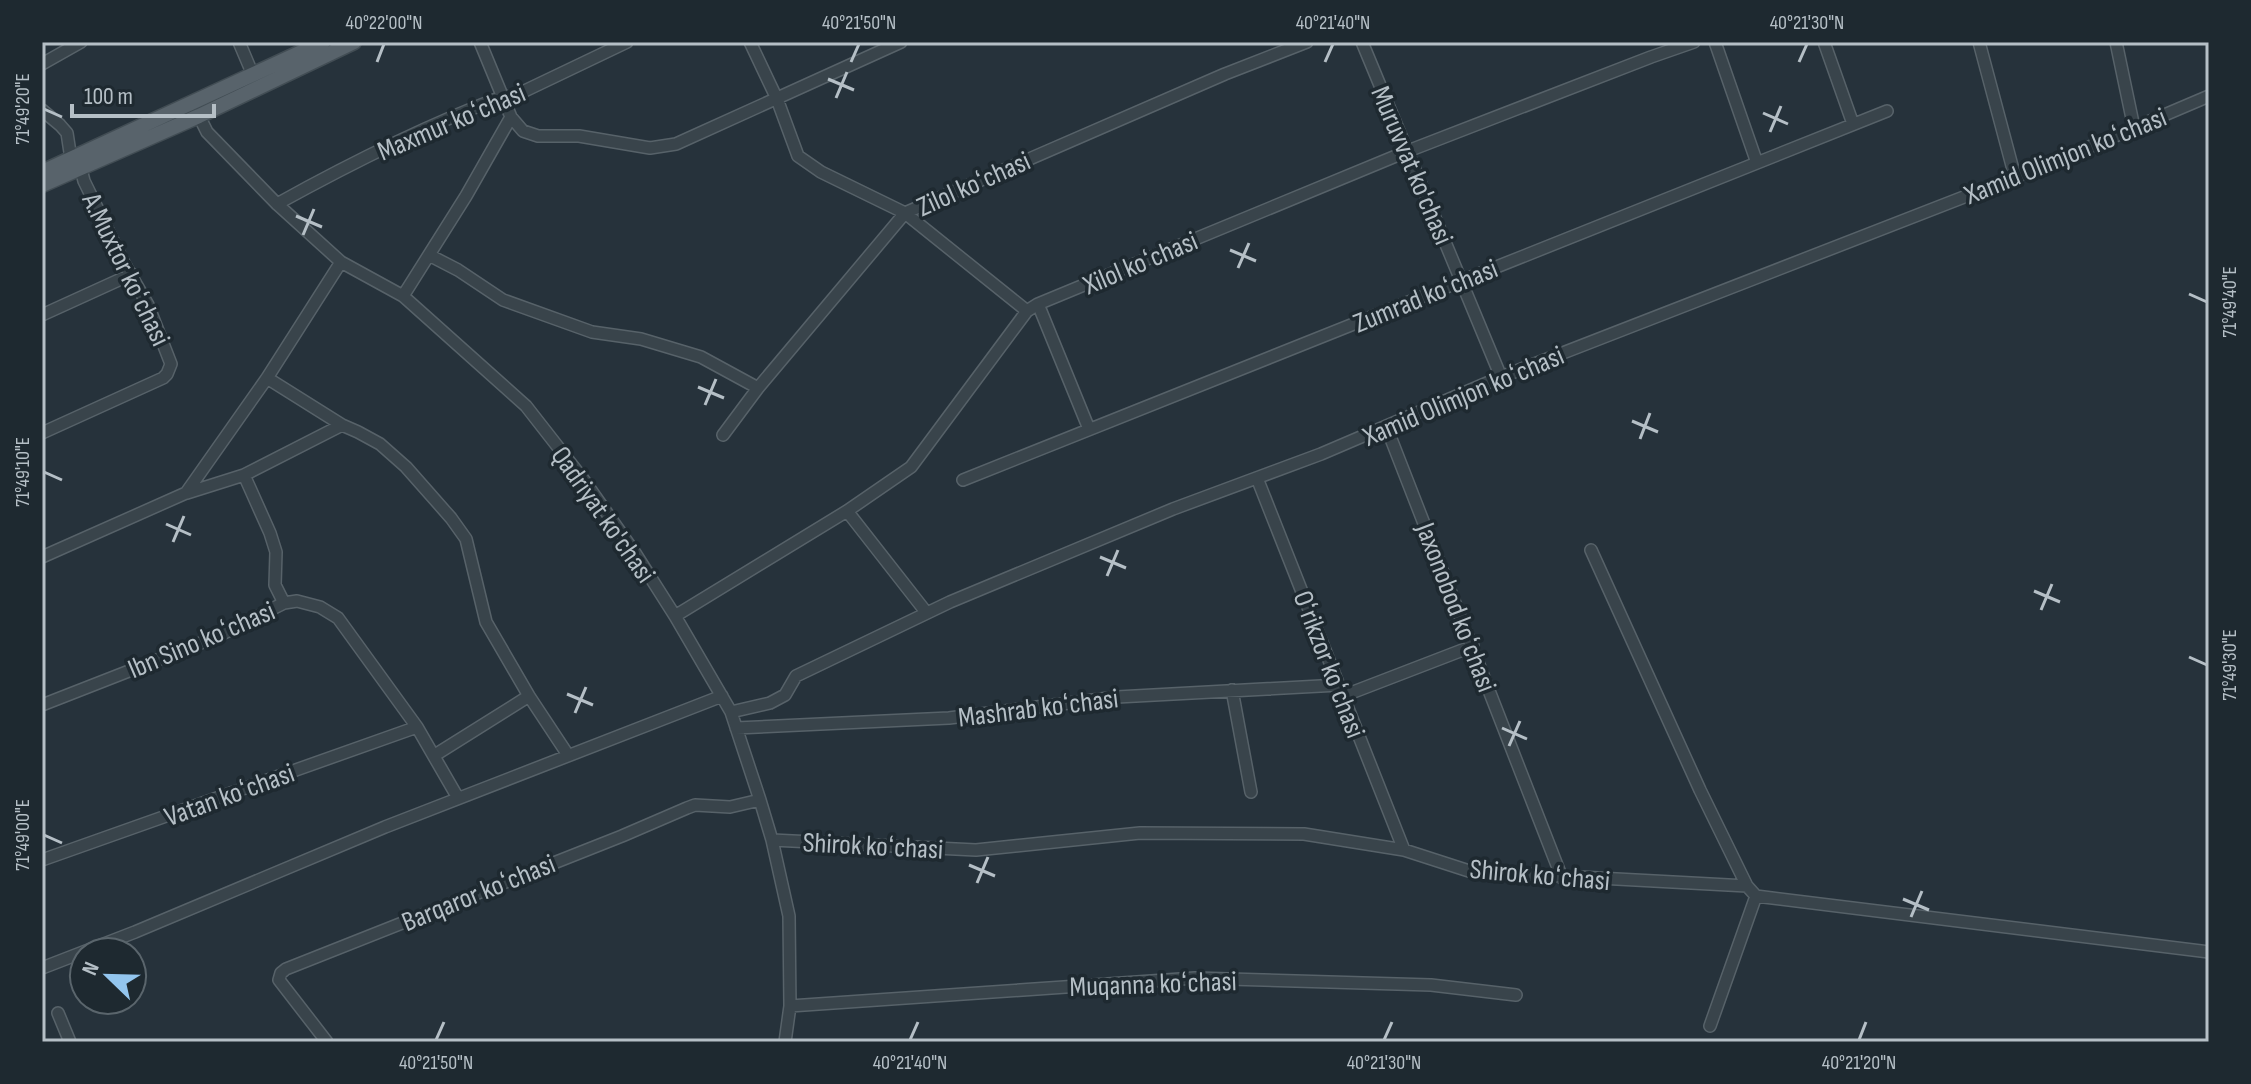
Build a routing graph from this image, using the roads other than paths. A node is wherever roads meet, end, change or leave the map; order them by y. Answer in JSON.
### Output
{"nodes":[{"id":1,"x":81,"y":42,"type":"edge"},
{"id":2,"x":239,"y":42,"type":"edge"},
{"id":3,"x":323,"y":42,"type":"edge"},
{"id":4,"x":354,"y":42,"type":"edge"},
{"id":5,"x":480,"y":42,"type":"edge"},
{"id":6,"x":627,"y":42,"type":"edge"},
{"id":7,"x":750,"y":42,"type":"edge"},
{"id":8,"x":901,"y":42,"type":"edge"},
{"id":9,"x":1307,"y":42,"type":"edge"},
{"id":10,"x":1362,"y":42,"type":"edge"},
{"id":11,"x":1694,"y":42,"type":"edge"},
{"id":12,"x":1715,"y":42,"type":"edge"},
{"id":13,"x":1824,"y":42,"type":"edge"},
{"id":14,"x":1979,"y":42,"type":"edge"},
{"id":15,"x":2116,"y":42,"type":"edge"},
{"id":16,"x":42,"y":64,"type":"edge"},
{"id":17,"x":253,"y":75,"type":"junction"},
{"id":18,"x":504,"y":96,"type":"junction"},
{"id":19,"x":2209,"y":96,"type":"edge"},
{"id":20,"x":777,"y":99,"type":"junction"},
{"id":21,"x":42,"y":110,"type":"edge"},
{"id":22,"x":1887,"y":111,"type":"dead end"},
{"id":23,"x":199,"y":116,"type":"junction"},
{"id":24,"x":511,"y":117,"type":"junction"},
{"id":25,"x":1853,"y":124,"type":"junction"},
{"id":26,"x":2134,"y":128,"type":"junction"},
{"id":27,"x":1408,"y":151,"type":"junction"},
{"id":28,"x":1757,"y":163,"type":"junction"},
{"id":29,"x":76,"y":164,"type":"junction"},
{"id":30,"x":42,"y":172,"type":"edge"},
{"id":31,"x":2015,"y":177,"type":"junction"},
{"id":32,"x":42,"y":185,"type":"edge"},
{"id":33,"x":277,"y":204,"type":"junction"},
{"id":34,"x":905,"y":213,"type":"junction"},
{"id":35,"x":429,"y":255,"type":"junction"},
{"id":36,"x":341,"y":262,"type":"junction"},
{"id":37,"x":132,"y":274,"type":"junction"},
{"id":38,"x":1461,"y":281,"type":"junction"},
{"id":39,"x":403,"y":296,"type":"junction"},
{"id":40,"x":1032,"y":308,"type":"junction"},
{"id":41,"x":42,"y":315,"type":"edge"},
{"id":42,"x":1501,"y":377,"type":"junction"},
{"id":43,"x":267,"y":378,"type":"junction"},
{"id":44,"x":758,"y":388,"type":"junction"},
{"id":45,"x":342,"y":425,"type":"junction"},
{"id":46,"x":1386,"y":426,"type":"junction"},
{"id":47,"x":1089,"y":429,"type":"junction"},
{"id":48,"x":42,"y":433,"type":"edge"},
{"id":49,"x":723,"y":435,"type":"dead end"},
{"id":50,"x":244,"y":475,"type":"junction"},
{"id":51,"x":1257,"y":478,"type":"junction"},
{"id":52,"x":963,"y":480,"type":"dead end"},
{"id":53,"x":186,"y":493,"type":"junction"},
{"id":54,"x":847,"y":511,"type":"junction"},
{"id":55,"x":1591,"y":550,"type":"dead end"},
{"id":56,"x":42,"y":557,"type":"edge"},
{"id":57,"x":284,"y":603,"type":"junction"},
{"id":58,"x":926,"y":612,"type":"junction"},
{"id":59,"x":675,"y":616,"type":"junction"},
{"id":60,"x":1473,"y":646,"type":"junction"},
{"id":61,"x":1232,"y":690,"type":"junction"},
{"id":62,"x":1341,"y":691,"type":"junction"},
{"id":63,"x":529,"y":696,"type":"junction"},
{"id":64,"x":722,"y":696,"type":"junction"},
{"id":65,"x":42,"y":705,"type":"edge"},
{"id":66,"x":731,"y":712,"type":"junction"},
{"id":67,"x":417,"y":727,"type":"junction"},
{"id":68,"x":736,"y":728,"type":"junction"},
{"id":69,"x":435,"y":755,"type":"junction"},
{"id":70,"x":568,"y":755,"type":"junction"},
{"id":71,"x":1251,"y":792,"type":"dead end"},
{"id":72,"x":458,"y":798,"type":"junction"},
{"id":73,"x":760,"y":800,"type":"junction"},
{"id":74,"x":772,"y":840,"type":"junction"},
{"id":75,"x":1404,"y":850,"type":"junction"},
{"id":76,"x":42,"y":860,"type":"edge"},
{"id":77,"x":1562,"y":878,"type":"junction"},
{"id":78,"x":1747,"y":886,"type":"junction"},
{"id":79,"x":1756,"y":896,"type":"junction"},
{"id":80,"x":2209,"y":952,"type":"edge"},
{"id":81,"x":42,"y":968,"type":"edge"},
{"id":82,"x":1516,"y":995,"type":"dead end"},
{"id":83,"x":790,"y":1006,"type":"junction"},
{"id":84,"x":58,"y":1013,"type":"dead end"},
{"id":85,"x":1710,"y":1026,"type":"dead end"},
{"id":86,"x":70,"y":1042,"type":"edge"},
{"id":87,"x":327,"y":1042,"type":"edge"},
{"id":88,"x":785,"y":1042,"type":"edge"}],
"edges":[{"from":1,"to":16,"type":"street"},
{"from":2,"to":17,"type":"street"},
{"from":3,"to":17,"type":"main road"},
{"from":4,"to":23,"type":"main road"},
{"from":5,"to":18,"type":"street"},
{"from":6,"to":18,"type":"street","name":"Maxmur koʻchasi"},
{"from":7,"to":20,"type":"street"},
{"from":8,"to":20,"type":"street"},
{"from":9,"to":34,"type":"street","name":"Zilol koʻchasi"},
{"from":10,"to":27,"type":"street","name":"Muruvvat ko'chasi"},
{"from":11,"to":27,"type":"street","name":"Xilol koʻchasi"},
{"from":12,"to":28,"type":"street"},
{"from":13,"to":25,"type":"street"},
{"from":14,"to":31,"type":"street"},
{"from":15,"to":26,"type":"street"},
{"from":17,"to":29,"type":"main road"},
{"from":18,"to":24,"type":"street"},
{"from":18,"to":33,"type":"street","name":"Maxmur koʻchasi"},
{"from":19,"to":26,"type":"street","name":"Xamid Olimjon koʻchasi"},
{"from":20,"to":24,"type":"street"},
{"from":20,"to":34,"type":"street"},
{"from":21,"to":29,"type":"street","name":"A.Muxtor koʻchasi"},
{"from":22,"to":25,"type":"street","name":"Zumrad koʻchasi"},
{"from":23,"to":29,"type":"main road"},
{"from":23,"to":33,"type":"street","name":"Qadriyat ko'chasi"},
{"from":24,"to":35,"type":"street"},
{"from":25,"to":28,"type":"street","name":"Zumrad koʻchasi"},
{"from":26,"to":31,"type":"street","name":"Xamid Olimjon koʻchasi"},
{"from":27,"to":38,"type":"street","name":"Muruvvat ko'chasi"},
{"from":27,"to":40,"type":"street","name":"Xilol koʻchasi"},
{"from":28,"to":38,"type":"street","name":"Zumrad koʻchasi"},
{"from":29,"to":30,"type":"main road"},
{"from":29,"to":32,"type":"main road"},
{"from":29,"to":37,"type":"street","name":"A.Muxtor koʻchasi"},
{"from":31,"to":42,"type":"street","name":"Xamid Olimjon koʻchasi"},
{"from":33,"to":36,"type":"street","name":"Qadriyat ko'chasi"},
{"from":34,"to":40,"type":"street"},
{"from":34,"to":44,"type":"street","name":"Zilol koʻchasi"},
{"from":35,"to":39,"type":"street"},
{"from":35,"to":44,"type":"street"},
{"from":36,"to":39,"type":"street","name":"Qadriyat ko'chasi"},
{"from":36,"to":43,"type":"street"},
{"from":37,"to":41,"type":"street"},
{"from":37,"to":48,"type":"street","name":"A.Muxtor koʻchasi"},
{"from":38,"to":42,"type":"street","name":"Muruvvat ko'chasi"},
{"from":38,"to":47,"type":"street","name":"Zumrad koʻchasi"},
{"from":39,"to":59,"type":"street","name":"Qadriyat ko'chasi"},
{"from":40,"to":47,"type":"street"},
{"from":40,"to":54,"type":"street"},
{"from":42,"to":46,"type":"street","name":"Xamid Olimjon koʻchasi"},
{"from":43,"to":45,"type":"street"},
{"from":43,"to":53,"type":"street"},
{"from":44,"to":49,"type":"street","name":"Zilol koʻchasi"},
{"from":45,"to":50,"type":"street"},
{"from":45,"to":63,"type":"street"},
{"from":46,"to":51,"type":"street","name":"Xamid Olimjon koʻchasi"},
{"from":46,"to":60,"type":"street","name":"Jaxonobod koʻchasi"},
{"from":47,"to":52,"type":"street","name":"Zumrad koʻchasi"},
{"from":50,"to":53,"type":"street"},
{"from":50,"to":57,"type":"street"},
{"from":51,"to":58,"type":"street","name":"Xamid Olimjon koʻchasi"},
{"from":51,"to":62,"type":"street","name":"Oʻrikzor koʻchasi"},
{"from":53,"to":56,"type":"street"},
{"from":54,"to":58,"type":"street"},
{"from":54,"to":59,"type":"street"},
{"from":55,"to":78,"type":"street"},
{"from":57,"to":65,"type":"street","name":"Ibn Sino koʻchasi"},
{"from":57,"to":67,"type":"street","name":"Ibn Sino koʻchasi"},
{"from":58,"to":66,"type":"street","name":"Xamid Olimjon koʻchasi"},
{"from":59,"to":64,"type":"street","name":"Qadriyat ko'chasi"},
{"from":60,"to":62,"type":"street","name":"Mashrab koʻchasi"},
{"from":60,"to":77,"type":"street","name":"Jaxonobod koʻchasi"},
{"from":61,"to":62,"type":"street","name":"Mashrab koʻchasi"},
{"from":61,"to":68,"type":"street","name":"Mashrab koʻchasi"},
{"from":61,"to":71,"type":"street"},
{"from":62,"to":75,"type":"street","name":"Oʻrikzor koʻchasi"},
{"from":63,"to":69,"type":"street"},
{"from":63,"to":70,"type":"street"},
{"from":64,"to":66,"type":"street","name":"Qadriyat ko'chasi"},
{"from":64,"to":70,"type":"street"},
{"from":66,"to":68,"type":"street","name":"Qadriyat ko'chasi"},
{"from":67,"to":69,"type":"street","name":"Ibn Sino koʻchasi"},
{"from":67,"to":76,"type":"street","name":"Vatan koʻchasi"},
{"from":68,"to":73,"type":"street","name":"Qadriyat ko'chasi"},
{"from":69,"to":72,"type":"street","name":"Ibn Sino koʻchasi"},
{"from":70,"to":72,"type":"street"},
{"from":72,"to":81,"type":"street"},
{"from":73,"to":74,"type":"street","name":"Qadriyat ko'chasi"},
{"from":73,"to":87,"type":"street","name":"Barqaror koʻchasi"},
{"from":74,"to":75,"type":"street","name":"Shirok koʻchasi"},
{"from":74,"to":83,"type":"street","name":"Qadriyat ko'chasi"},
{"from":75,"to":77,"type":"street","name":"Shirok koʻchasi"},
{"from":77,"to":78,"type":"street","name":"Shirok koʻchasi"},
{"from":78,"to":79,"type":"street"},
{"from":79,"to":80,"type":"street"},
{"from":79,"to":85,"type":"street"},
{"from":82,"to":83,"type":"street","name":"Muqanna koʻchasi"},
{"from":83,"to":88,"type":"street","name":"Qadriyat ko'chasi"},
{"from":84,"to":86,"type":"street"}]}
